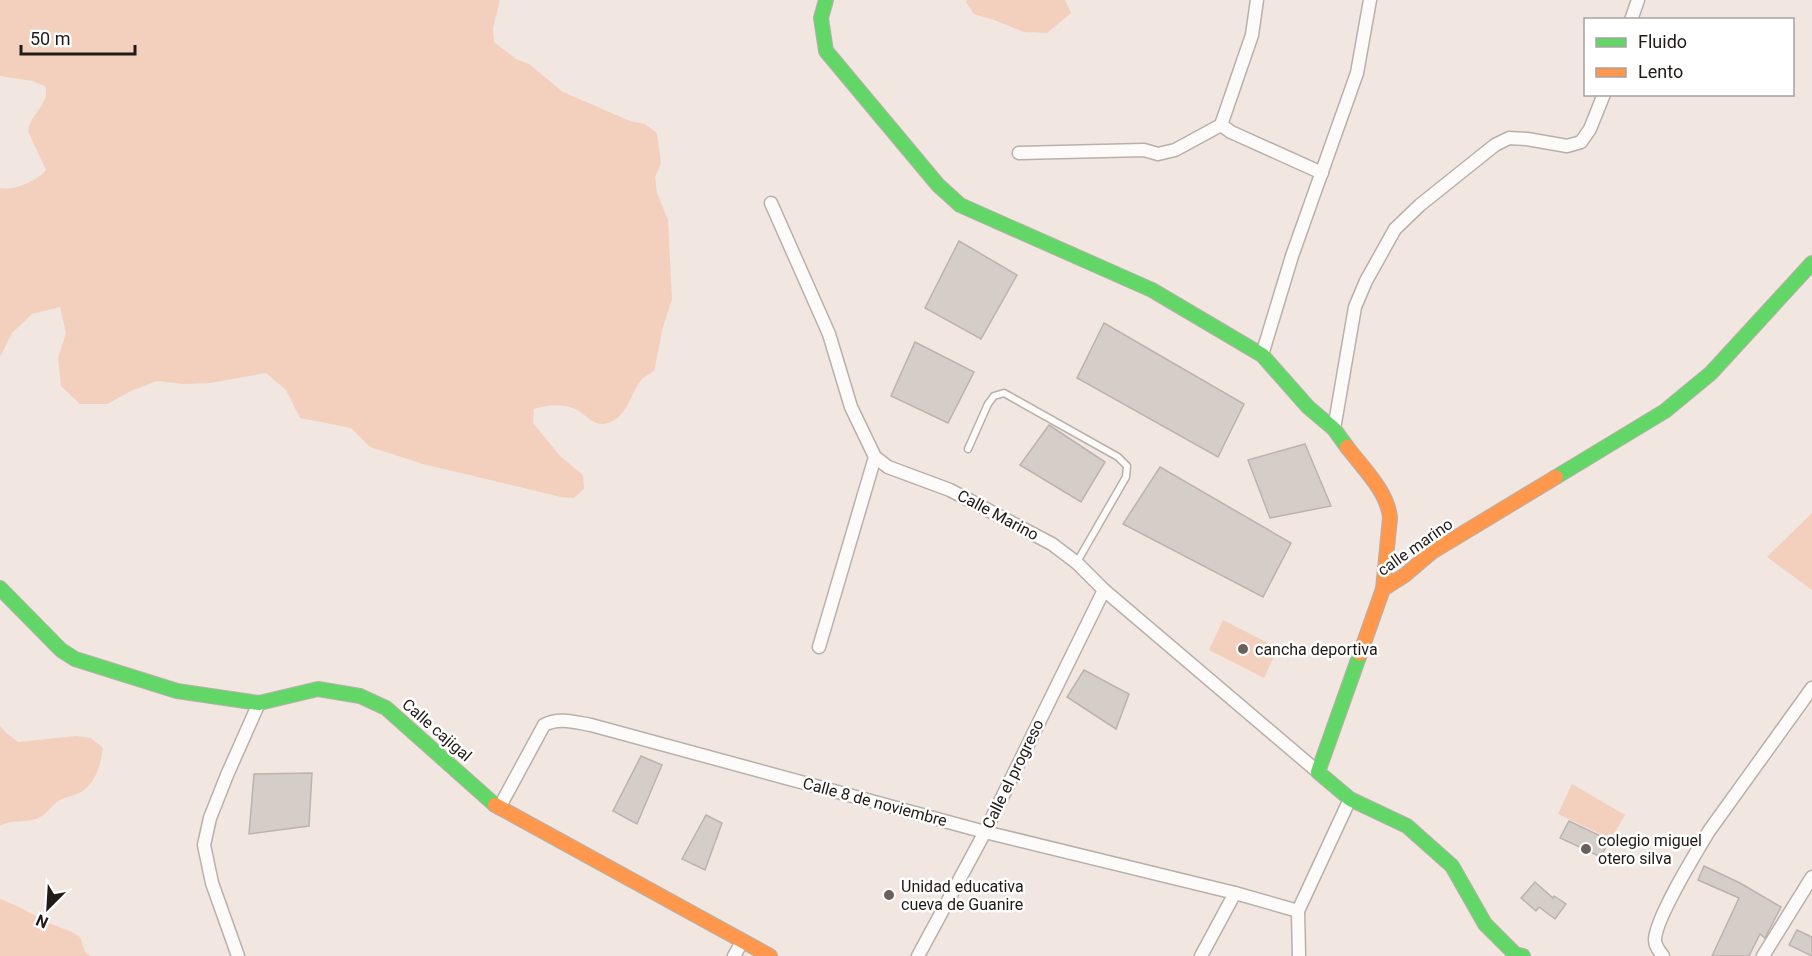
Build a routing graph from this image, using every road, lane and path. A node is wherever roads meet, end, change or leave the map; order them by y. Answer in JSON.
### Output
{"nodes":[{"id":1,"x":826,"y":0,"type":"edge"},
{"id":2,"x":1257,"y":0,"type":"edge"},
{"id":3,"x":1370,"y":0,"type":"edge"},
{"id":4,"x":1638,"y":0,"type":"edge"},
{"id":5,"x":1632,"y":18,"type":"edge"},
{"id":6,"x":1603,"y":96,"type":"edge"},
{"id":7,"x":1221,"y":125,"type":"junction"},
{"id":8,"x":1020,"y":153,"type":"dead end"},
{"id":9,"x":1322,"y":173,"type":"junction"},
{"id":10,"x":771,"y":203,"type":"dead end"},
{"id":11,"x":1812,"y":263,"type":"edge"},
{"id":12,"x":1262,"y":355,"type":"junction"},
{"id":13,"x":1334,"y":429,"type":"junction"},
{"id":14,"x":968,"y":449,"type":"dead end"},
{"id":15,"x":874,"y":457,"type":"junction"},
{"id":16,"x":1077,"y":563,"type":"junction"},
{"id":17,"x":0,"y":588,"type":"edge"},
{"id":18,"x":1383,"y":589,"type":"junction"},
{"id":19,"x":1104,"y":590,"type":"junction"},
{"id":20,"x":819,"y":647,"type":"dead end"},
{"id":21,"x":1812,"y":688,"type":"edge"},
{"id":22,"x":259,"y":703,"type":"junction"},
{"id":23,"x":1318,"y":772,"type":"junction"},
{"id":24,"x":1350,"y":799,"type":"junction"},
{"id":25,"x":500,"y":808,"type":"junction"},
{"id":26,"x":985,"y":832,"type":"junction"},
{"id":27,"x":1812,"y":877,"type":"edge"},
{"id":28,"x":1235,"y":893,"type":"junction"},
{"id":29,"x":1298,"y":910,"type":"junction"},
{"id":30,"x":742,"y":942,"type":"junction"},
{"id":31,"x":1517,"y":955,"type":"edge"},
{"id":32,"x":238,"y":956,"type":"edge"},
{"id":33,"x":734,"y":956,"type":"edge"},
{"id":34,"x":770,"y":956,"type":"edge"},
{"id":35,"x":918,"y":956,"type":"edge"},
{"id":36,"x":1201,"y":956,"type":"edge"},
{"id":37,"x":1299,"y":956,"type":"edge"},
{"id":38,"x":1663,"y":956,"type":"edge"},
{"id":39,"x":1763,"y":956,"type":"edge"}],
"edges":[{"from":1,"to":12,"type":"street"},
{"from":2,"to":7,"type":"street"},
{"from":3,"to":9,"type":"street"},
{"from":4,"to":5,"type":"street"},
{"from":6,"to":13,"type":"street"},
{"from":7,"to":8,"type":"street"},
{"from":7,"to":9,"type":"street"},
{"from":9,"to":12,"type":"street"},
{"from":10,"to":15,"type":"street"},
{"from":11,"to":18,"type":"street","name":"calle marino"},
{"from":12,"to":13,"type":"street"},
{"from":13,"to":18,"type":"street"},
{"from":14,"to":16,"type":"lane"},
{"from":15,"to":16,"type":"street","name":"Calle Marino"},
{"from":15,"to":20,"type":"street"},
{"from":16,"to":19,"type":"street","name":"Calle Marino"},
{"from":17,"to":22,"type":"street","name":"Calle cajigal"},
{"from":18,"to":23,"type":"street","name":"calle marino"},
{"from":19,"to":23,"type":"street","name":"Calle Marino"},
{"from":19,"to":26,"type":"street","name":"Calle el progreso"},
{"from":21,"to":38,"type":"street"},
{"from":22,"to":25,"type":"street","name":"Calle cajigal"},
{"from":22,"to":32,"type":"street"},
{"from":23,"to":24,"type":"street"},
{"from":24,"to":29,"type":"street"},
{"from":24,"to":31,"type":"street"},
{"from":25,"to":26,"type":"street","name":"Calle 8 de noviembre"},
{"from":25,"to":30,"type":"street","name":"Calle cajigal"},
{"from":26,"to":28,"type":"street","name":"Calle 8 de noviembre"},
{"from":26,"to":35,"type":"street","name":"Calle el progreso"},
{"from":27,"to":39,"type":"street"},
{"from":28,"to":29,"type":"street","name":"Calle 8 de noviembre"},
{"from":28,"to":36,"type":"street"},
{"from":29,"to":37,"type":"street"},
{"from":30,"to":33,"type":"street"},
{"from":30,"to":34,"type":"street","name":"Calle cajigal"}]}
